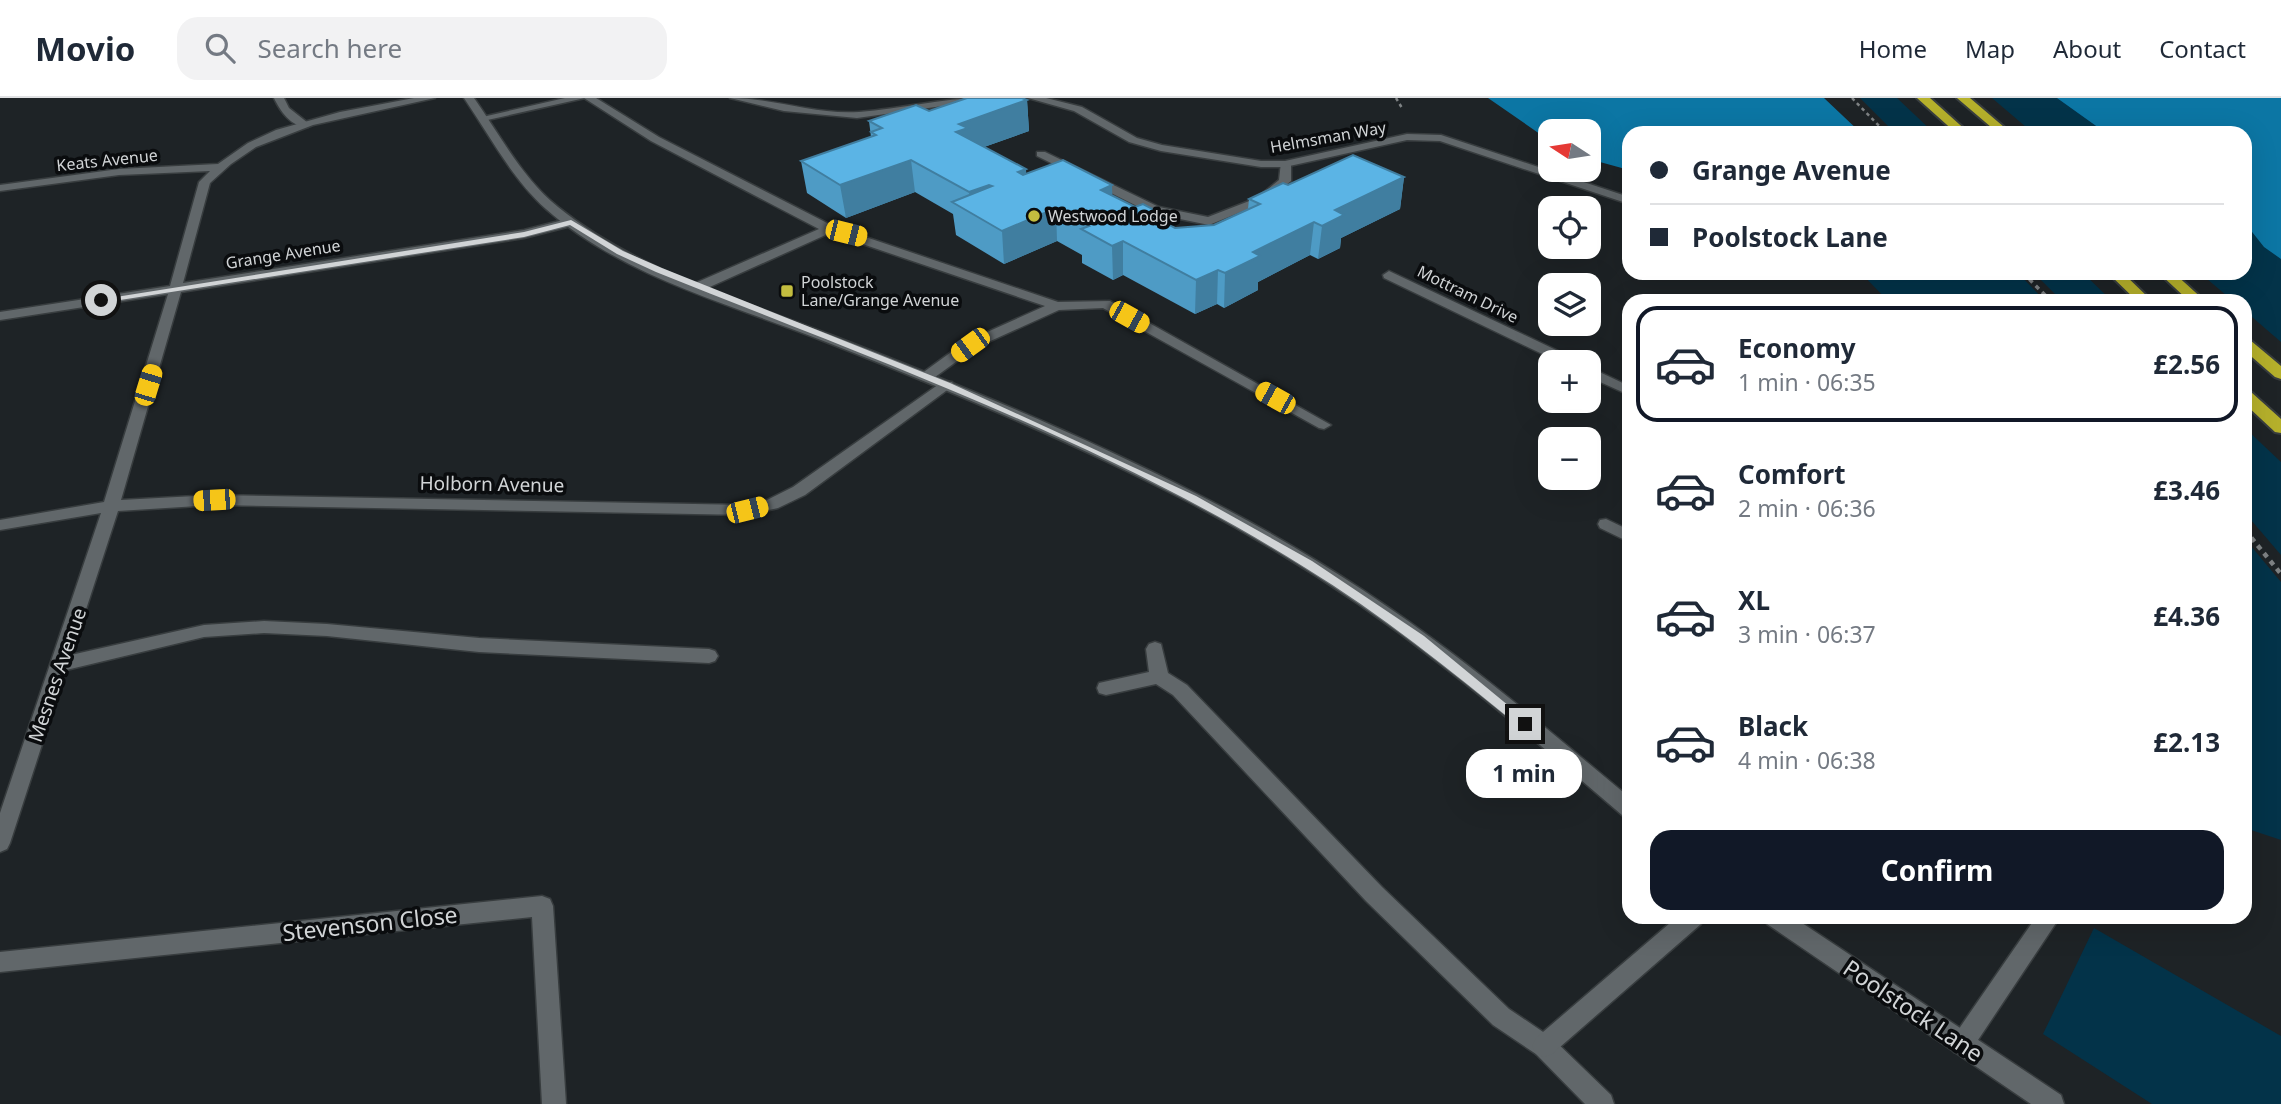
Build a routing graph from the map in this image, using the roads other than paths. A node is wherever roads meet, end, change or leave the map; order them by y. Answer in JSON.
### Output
{"nodes":[{"id":1,"x":279,"y":98,"type":"edge"},
{"id":2,"x":430,"y":98,"type":"edge"},
{"id":3,"x":469,"y":98,"type":"edge"},
{"id":4,"x":580,"y":98,"type":"edge"},
{"id":5,"x":589,"y":98,"type":"edge"},
{"id":6,"x":735,"y":98,"type":"edge"},
{"id":7,"x":978,"y":98,"type":"edge"},
{"id":8,"x":1033,"y":98,"type":"edge"},
{"id":9,"x":1923,"y":98,"type":"edge"},
{"id":10,"x":1963,"y":98,"type":"edge"},
{"id":11,"x":1054,"y":100,"type":"edge"},
{"id":12,"x":483,"y":118,"type":"junction"},
{"id":13,"x":304,"y":125,"type":"junction"},
{"id":14,"x":1955,"y":126,"type":"edge"},
{"id":15,"x":1997,"y":126,"type":"edge"},
{"id":16,"x":1041,"y":154,"type":"dead end"},
{"id":17,"x":1285,"y":164,"type":"junction"},
{"id":18,"x":217,"y":167,"type":"junction"},
{"id":19,"x":0,"y":188,"type":"edge"},
{"id":20,"x":1622,"y":199,"type":"edge"},
{"id":21,"x":571,"y":222,"type":"junction"},
{"id":22,"x":829,"y":229,"type":"junction"},
{"id":23,"x":1389,"y":275,"type":"dead end"},
{"id":24,"x":2122,"y":280,"type":"edge"},
{"id":25,"x":2174,"y":280,"type":"edge"},
{"id":26,"x":698,"y":287,"type":"junction"},
{"id":27,"x":177,"y":288,"type":"junction"},
{"id":28,"x":2138,"y":294,"type":"edge"},
{"id":29,"x":2190,"y":294,"type":"edge"},
{"id":30,"x":1057,"y":306,"type":"junction"},
{"id":31,"x":0,"y":316,"type":"edge"},
{"id":32,"x":2252,"y":348,"type":"edge"},
{"id":33,"x":1545,"y":350,"type":"edge"},
{"id":34,"x":2281,"y":374,"type":"edge"},
{"id":35,"x":926,"y":377,"type":"junction"},
{"id":36,"x":1601,"y":377,"type":"edge"},
{"id":37,"x":947,"y":385,"type":"junction"},
{"id":38,"x":1622,"y":388,"type":"edge"},
{"id":39,"x":2252,"y":401,"type":"edge"},
{"id":40,"x":1324,"y":425,"type":"dead end"},
{"id":41,"x":2281,"y":428,"type":"edge"},
{"id":42,"x":112,"y":506,"type":"junction"},
{"id":43,"x":1606,"y":524,"type":"dead end"},
{"id":44,"x":0,"y":525,"type":"edge"},
{"id":45,"x":1622,"y":533,"type":"edge"},
{"id":46,"x":1155,"y":649,"type":"dead end"},
{"id":47,"x":709,"y":656,"type":"dead end"},
{"id":48,"x":62,"y":664,"type":"junction"},
{"id":49,"x":1159,"y":677,"type":"junction"},
{"id":50,"x":1106,"y":688,"type":"dead end"},
{"id":51,"x":1622,"y":803,"type":"edge"},
{"id":52,"x":0,"y":843,"type":"edge"},
{"id":53,"x":1685,"y":924,"type":"edge"},
{"id":54,"x":1784,"y":924,"type":"edge"},
{"id":55,"x":2044,"y":924,"type":"edge"},
{"id":56,"x":0,"y":962,"type":"edge"},
{"id":57,"x":1962,"y":1044,"type":"junction"},
{"id":58,"x":1544,"y":1046,"type":"junction"},
{"id":59,"x":554,"y":1104,"type":"edge"},
{"id":60,"x":1602,"y":1104,"type":"edge"},
{"id":61,"x":2052,"y":1104,"type":"edge"}],
"edges":[{"from":1,"to":13,"type":"street"},
{"from":2,"to":13,"type":"street"},
{"from":3,"to":12,"type":"street"},
{"from":4,"to":12,"type":"street"},
{"from":5,"to":22,"type":"street"},
{"from":6,"to":7,"type":"street"},
{"from":8,"to":11,"type":"street","name":"Helmsman Way"},
{"from":9,"to":14,"type":"highway"},
{"from":10,"to":15,"type":"highway"},
{"from":11,"to":17,"type":"street","name":"Helmsman Way"},
{"from":12,"to":21,"type":"street"},
{"from":13,"to":18,"type":"street"},
{"from":16,"to":17,"type":"street"},
{"from":17,"to":20,"type":"street","name":"Helmsman Way"},
{"from":18,"to":19,"type":"street","name":"Keats Avenue"},
{"from":18,"to":27,"type":"street","name":"Mesnes Avenue"},
{"from":21,"to":26,"type":"street"},
{"from":21,"to":27,"type":"street","name":"Grange Avenue"},
{"from":22,"to":26,"type":"street"},
{"from":22,"to":30,"type":"street"},
{"from":23,"to":33,"type":"street","name":"Mottram Drive"},
{"from":24,"to":28,"type":"highway"},
{"from":25,"to":29,"type":"highway"},
{"from":26,"to":35,"type":"street"},
{"from":27,"to":31,"type":"street","name":"Grange Avenue"},
{"from":27,"to":42,"type":"street","name":"Mesnes Avenue"},
{"from":30,"to":35,"type":"street"},
{"from":30,"to":40,"type":"street"},
{"from":32,"to":34,"type":"highway"},
{"from":35,"to":37,"type":"street"},
{"from":36,"to":38,"type":"street"},
{"from":37,"to":42,"type":"street","name":"Holborn Avenue"},
{"from":37,"to":51,"type":"street"},
{"from":39,"to":41,"type":"highway"},
{"from":42,"to":44,"type":"street","name":"Holborn Avenue"},
{"from":42,"to":48,"type":"street","name":"Mesnes Avenue"},
{"from":43,"to":45,"type":"street"},
{"from":46,"to":49,"type":"street"},
{"from":47,"to":48,"type":"street"},
{"from":48,"to":52,"type":"street","name":"Mesnes Avenue"},
{"from":49,"to":50,"type":"street"},
{"from":49,"to":58,"type":"street"},
{"from":53,"to":58,"type":"street"},
{"from":54,"to":57,"type":"street","name":"Poolstock Lane"},
{"from":55,"to":57,"type":"street"},
{"from":56,"to":59,"type":"street","name":"Stevenson Close"},
{"from":57,"to":61,"type":"street","name":"Poolstock Lane"},
{"from":58,"to":60,"type":"street"}]}
